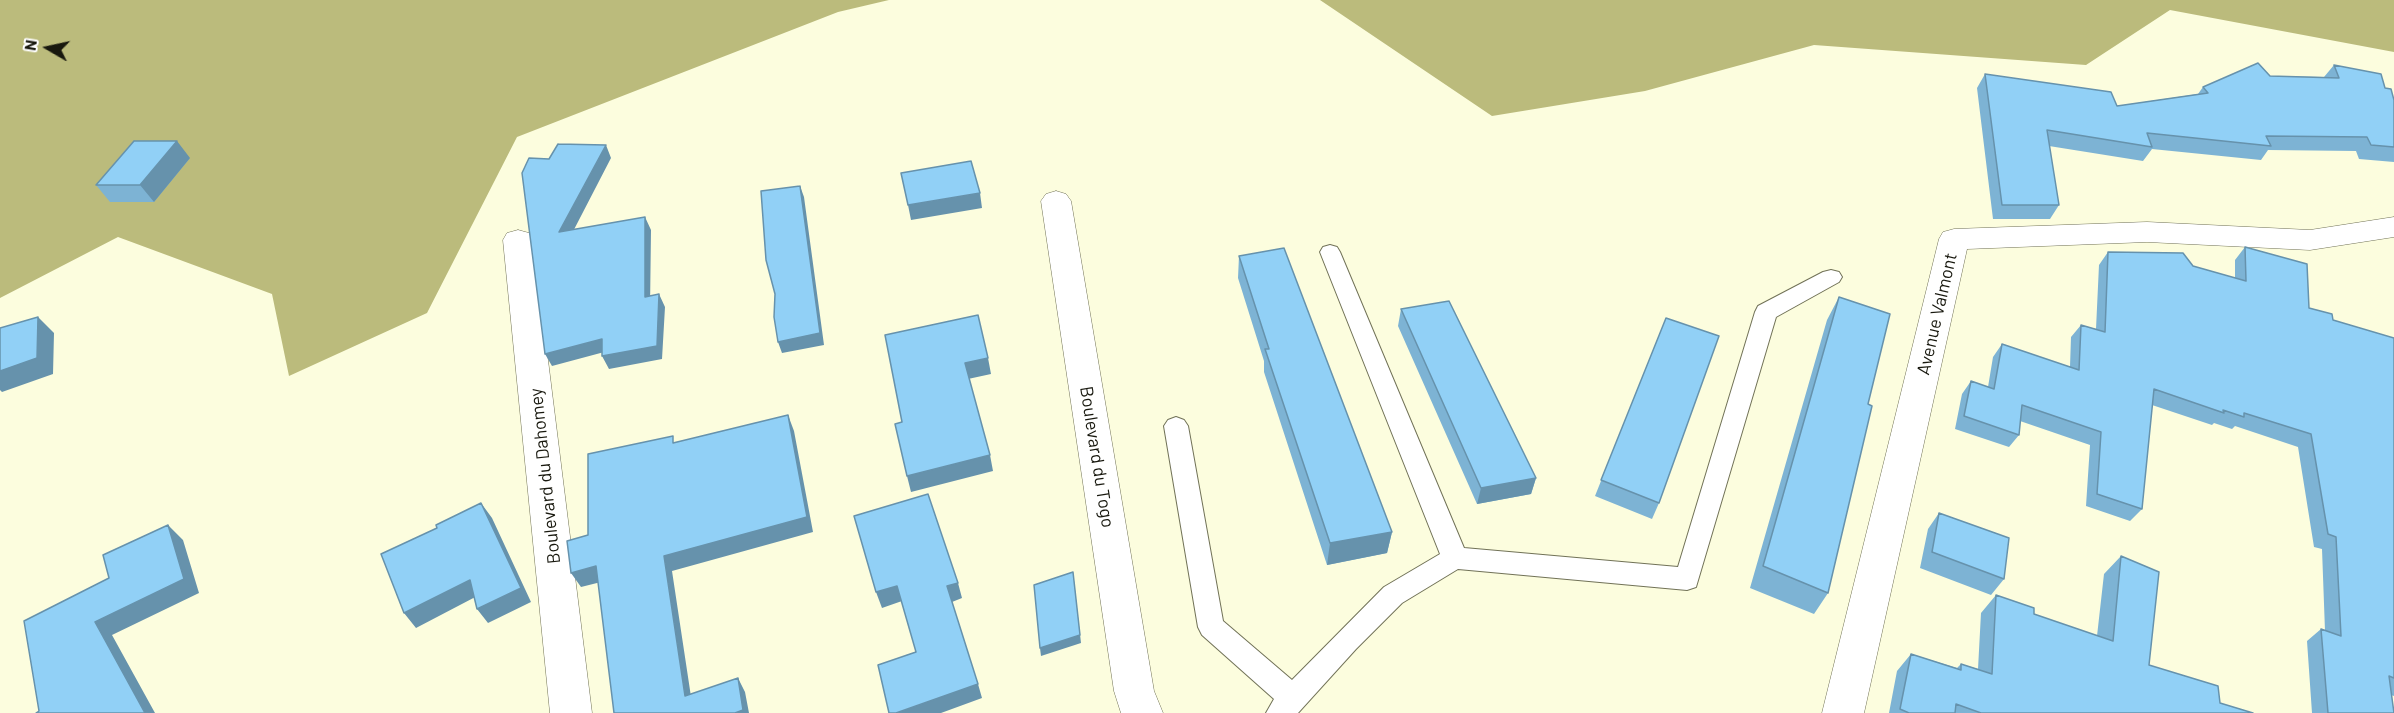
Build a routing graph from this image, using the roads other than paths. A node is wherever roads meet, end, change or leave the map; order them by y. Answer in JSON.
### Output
{"nodes":[{"id":1,"x":1056,"y":201,"type":"dead end"},
{"id":2,"x":2394,"y":227,"type":"edge"},
{"id":3,"x":518,"y":240,"type":"dead end"},
{"id":4,"x":1330,"y":252,"type":"dead end"},
{"id":5,"x":1831,"y":277,"type":"dead end"},
{"id":6,"x":1176,"y":426,"type":"dead end"},
{"id":7,"x":1455,"y":558,"type":"junction"},
{"id":8,"x":1287,"y":706,"type":"edge"},
{"id":9,"x":571,"y":713,"type":"edge"},
{"id":10,"x":1142,"y":713,"type":"edge"},
{"id":11,"x":1843,"y":713,"type":"edge"}],
"edges":[{"from":1,"to":10,"type":"street","name":"Boulevard du Togo"},
{"from":2,"to":11,"type":"street","name":"Avenue Valmont"},
{"from":3,"to":9,"type":"street","name":"Boulevard du Dahomey"},
{"from":4,"to":7,"type":"lane"},
{"from":5,"to":7,"type":"lane"},
{"from":6,"to":8,"type":"lane"},
{"from":7,"to":8,"type":"lane"}]}
